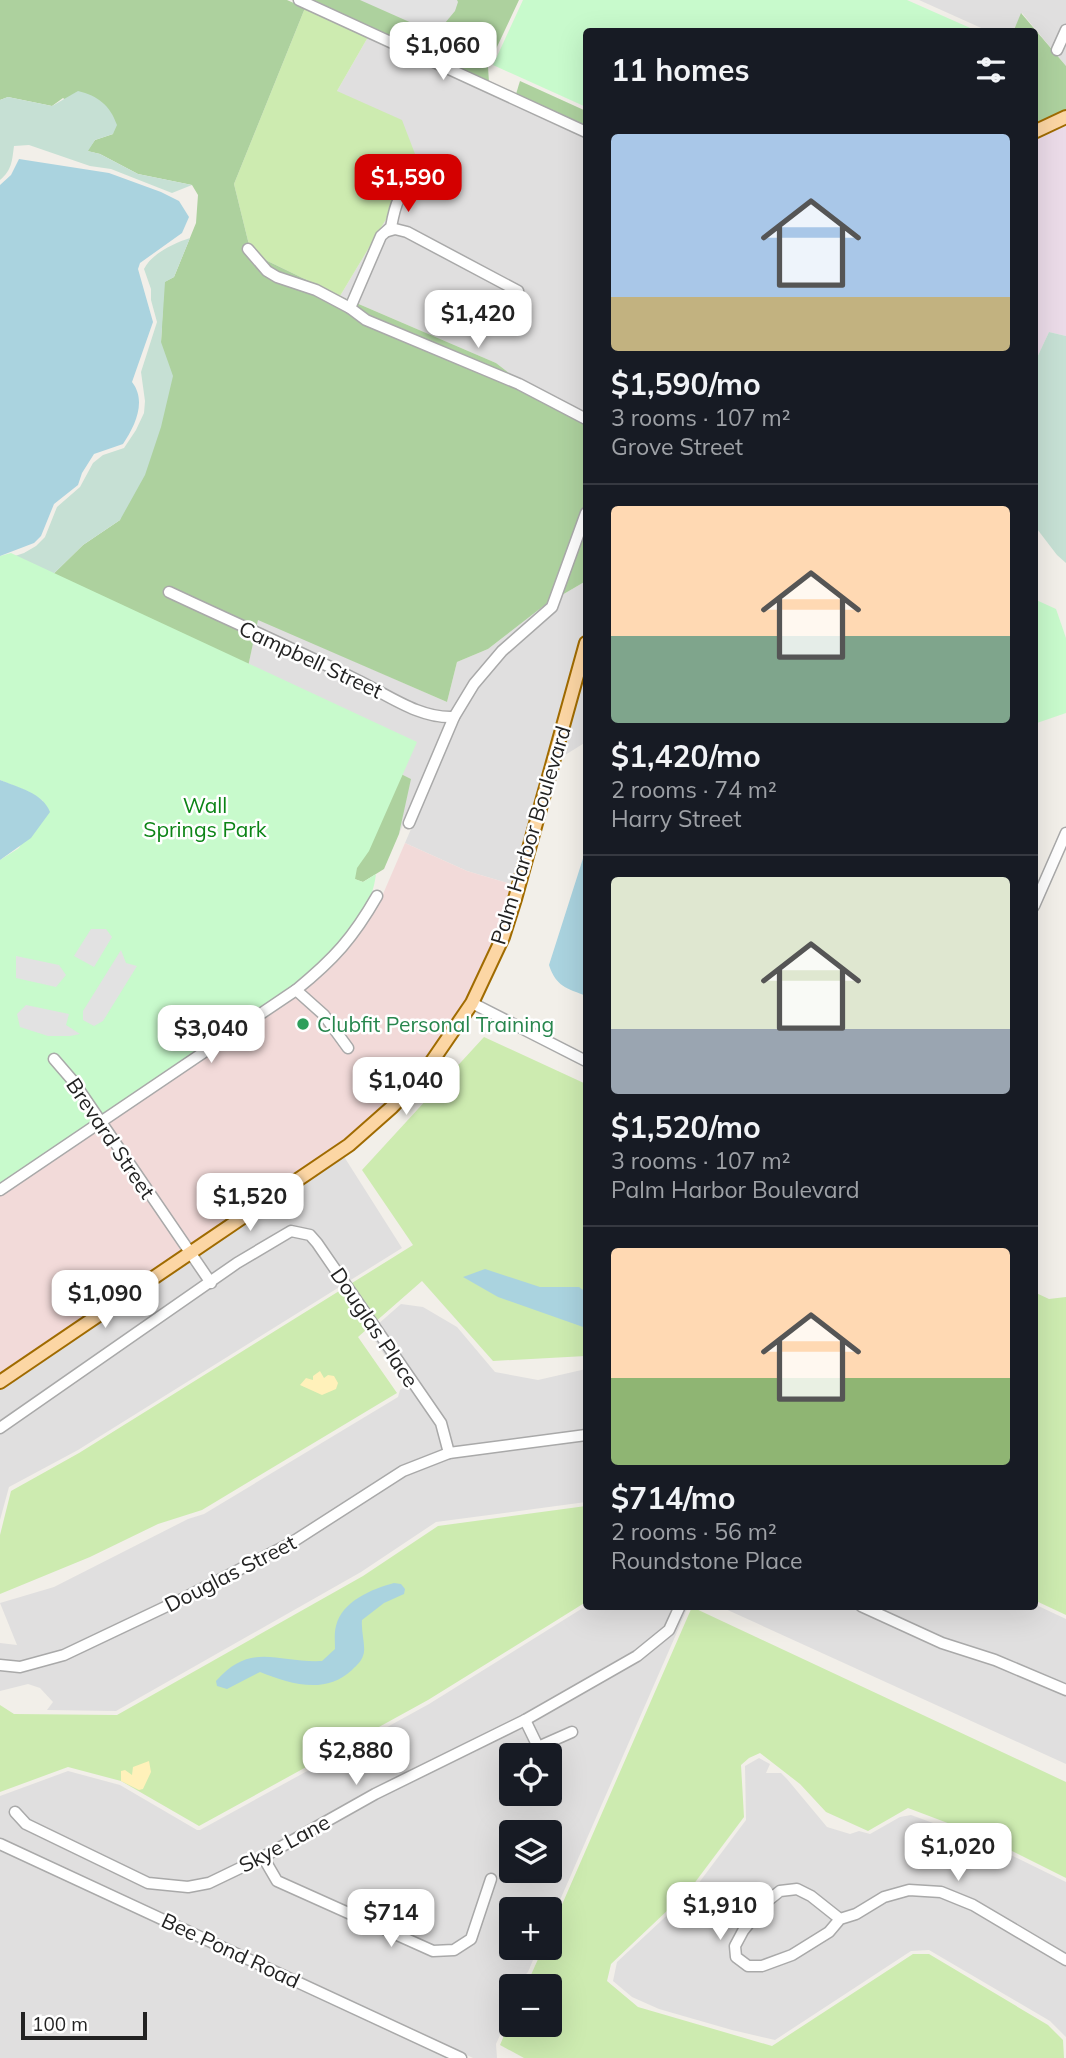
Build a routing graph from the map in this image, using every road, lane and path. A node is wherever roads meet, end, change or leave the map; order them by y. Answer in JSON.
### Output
{"nodes":[{"id":1,"x":299,"y":0,"type":"edge"},
{"id":2,"x":1066,"y":30,"type":"edge"},
{"id":3,"x":1057,"y":50,"type":"dead end"},
{"id":4,"x":1066,"y":117,"type":"edge"},
{"id":5,"x":1038,"y":130,"type":"edge"},
{"id":6,"x":583,"y":131,"type":"edge"},
{"id":7,"x":419,"y":181,"type":"dead end"},
{"id":8,"x":388,"y":231,"type":"junction"},
{"id":9,"x":248,"y":249,"type":"dead end"},
{"id":10,"x":518,"y":291,"type":"dead end"},
{"id":11,"x":351,"y":308,"type":"junction"},
{"id":12,"x":583,"y":417,"type":"edge"},
{"id":13,"x":583,"y":521,"type":"edge"},
{"id":14,"x":169,"y":592,"type":"dead end"},
{"id":15,"x":583,"y":654,"type":"edge"},
{"id":16,"x":454,"y":717,"type":"junction"},
{"id":17,"x":409,"y":823,"type":"dead end"},
{"id":18,"x":1066,"y":834,"type":"edge"},
{"id":19,"x":377,"y":895,"type":"dead end"},
{"id":20,"x":1038,"y":897,"type":"edge"},
{"id":21,"x":296,"y":990,"type":"junction"},
{"id":22,"x":472,"y":1003,"type":"junction"},
{"id":23,"x":348,"y":1048,"type":"dead end"},
{"id":24,"x":54,"y":1059,"type":"dead end"},
{"id":25,"x":583,"y":1060,"type":"edge"},
{"id":26,"x":101,"y":1123,"type":"junction"},
{"id":27,"x":0,"y":1190,"type":"edge"},
{"id":28,"x":189,"y":1253,"type":"junction"},
{"id":29,"x":211,"y":1283,"type":"junction"},
{"id":30,"x":0,"y":1382,"type":"edge"},
{"id":31,"x":0,"y":1428,"type":"edge"},
{"id":32,"x":583,"y":1435,"type":"edge"},
{"id":33,"x":449,"y":1453,"type":"junction"},
{"id":34,"x":678,"y":1610,"type":"edge"},
{"id":35,"x":870,"y":1610,"type":"edge"},
{"id":36,"x":0,"y":1665,"type":"edge"},
{"id":37,"x":1066,"y":1690,"type":"edge"},
{"id":38,"x":525,"y":1720,"type":"junction"},
{"id":39,"x":572,"y":1732,"type":"dead end"},
{"id":40,"x":536,"y":1743,"type":"edge"},
{"id":41,"x":553,"y":1743,"type":"edge"},
{"id":42,"x":15,"y":1812,"type":"dead end"},
{"id":43,"x":0,"y":1844,"type":"edge"},
{"id":44,"x":263,"y":1857,"type":"junction"},
{"id":45,"x":491,"y":1879,"type":"dead end"},
{"id":46,"x":840,"y":1919,"type":"junction"},
{"id":47,"x":1066,"y":1960,"type":"edge"},
{"id":48,"x":461,"y":2058,"type":"edge"}],
"edges":[{"from":1,"to":6,"type":"street"},
{"from":2,"to":3,"type":"street"},
{"from":4,"to":5,"type":"main road"},
{"from":7,"to":8,"type":"street"},
{"from":8,"to":10,"type":"street"},
{"from":8,"to":11,"type":"street"},
{"from":9,"to":11,"type":"street"},
{"from":11,"to":12,"type":"street"},
{"from":13,"to":16,"type":"street"},
{"from":14,"to":16,"type":"street","name":"Campbell Street"},
{"from":15,"to":22,"type":"main road","name":"Palm Harbor Boulevard"},
{"from":16,"to":17,"type":"street"},
{"from":18,"to":20,"type":"street"},
{"from":19,"to":21,"type":"street"},
{"from":21,"to":23,"type":"street"},
{"from":21,"to":26,"type":"street"},
{"from":22,"to":25,"type":"street"},
{"from":22,"to":28,"type":"main road","name":"Palm Harbor Boulevard"},
{"from":24,"to":26,"type":"street","name":"Brevard Street"},
{"from":26,"to":27,"type":"street"},
{"from":26,"to":28,"type":"street","name":"Brevard Street"},
{"from":28,"to":29,"type":"street","name":"Brevard Street"},
{"from":28,"to":30,"type":"main road","name":"Palm Harbor Boulevard"},
{"from":29,"to":31,"type":"street","name":"Douglas Place"},
{"from":29,"to":33,"type":"street","name":"Douglas Place"},
{"from":32,"to":33,"type":"street"},
{"from":33,"to":36,"type":"street","name":"Douglas Street"},
{"from":34,"to":38,"type":"street","name":"Skye Lane"},
{"from":35,"to":37,"type":"street"},
{"from":38,"to":40,"type":"street"},
{"from":38,"to":44,"type":"street","name":"Skye Lane"},
{"from":39,"to":41,"type":"street"},
{"from":42,"to":44,"type":"street","name":"Skye Lane"},
{"from":43,"to":48,"type":"street","name":"Bee Pond Road"},
{"from":44,"to":45,"type":"street"},
{"from":46,"to":46,"type":"street"},
{"from":46,"to":47,"type":"street"}]}
